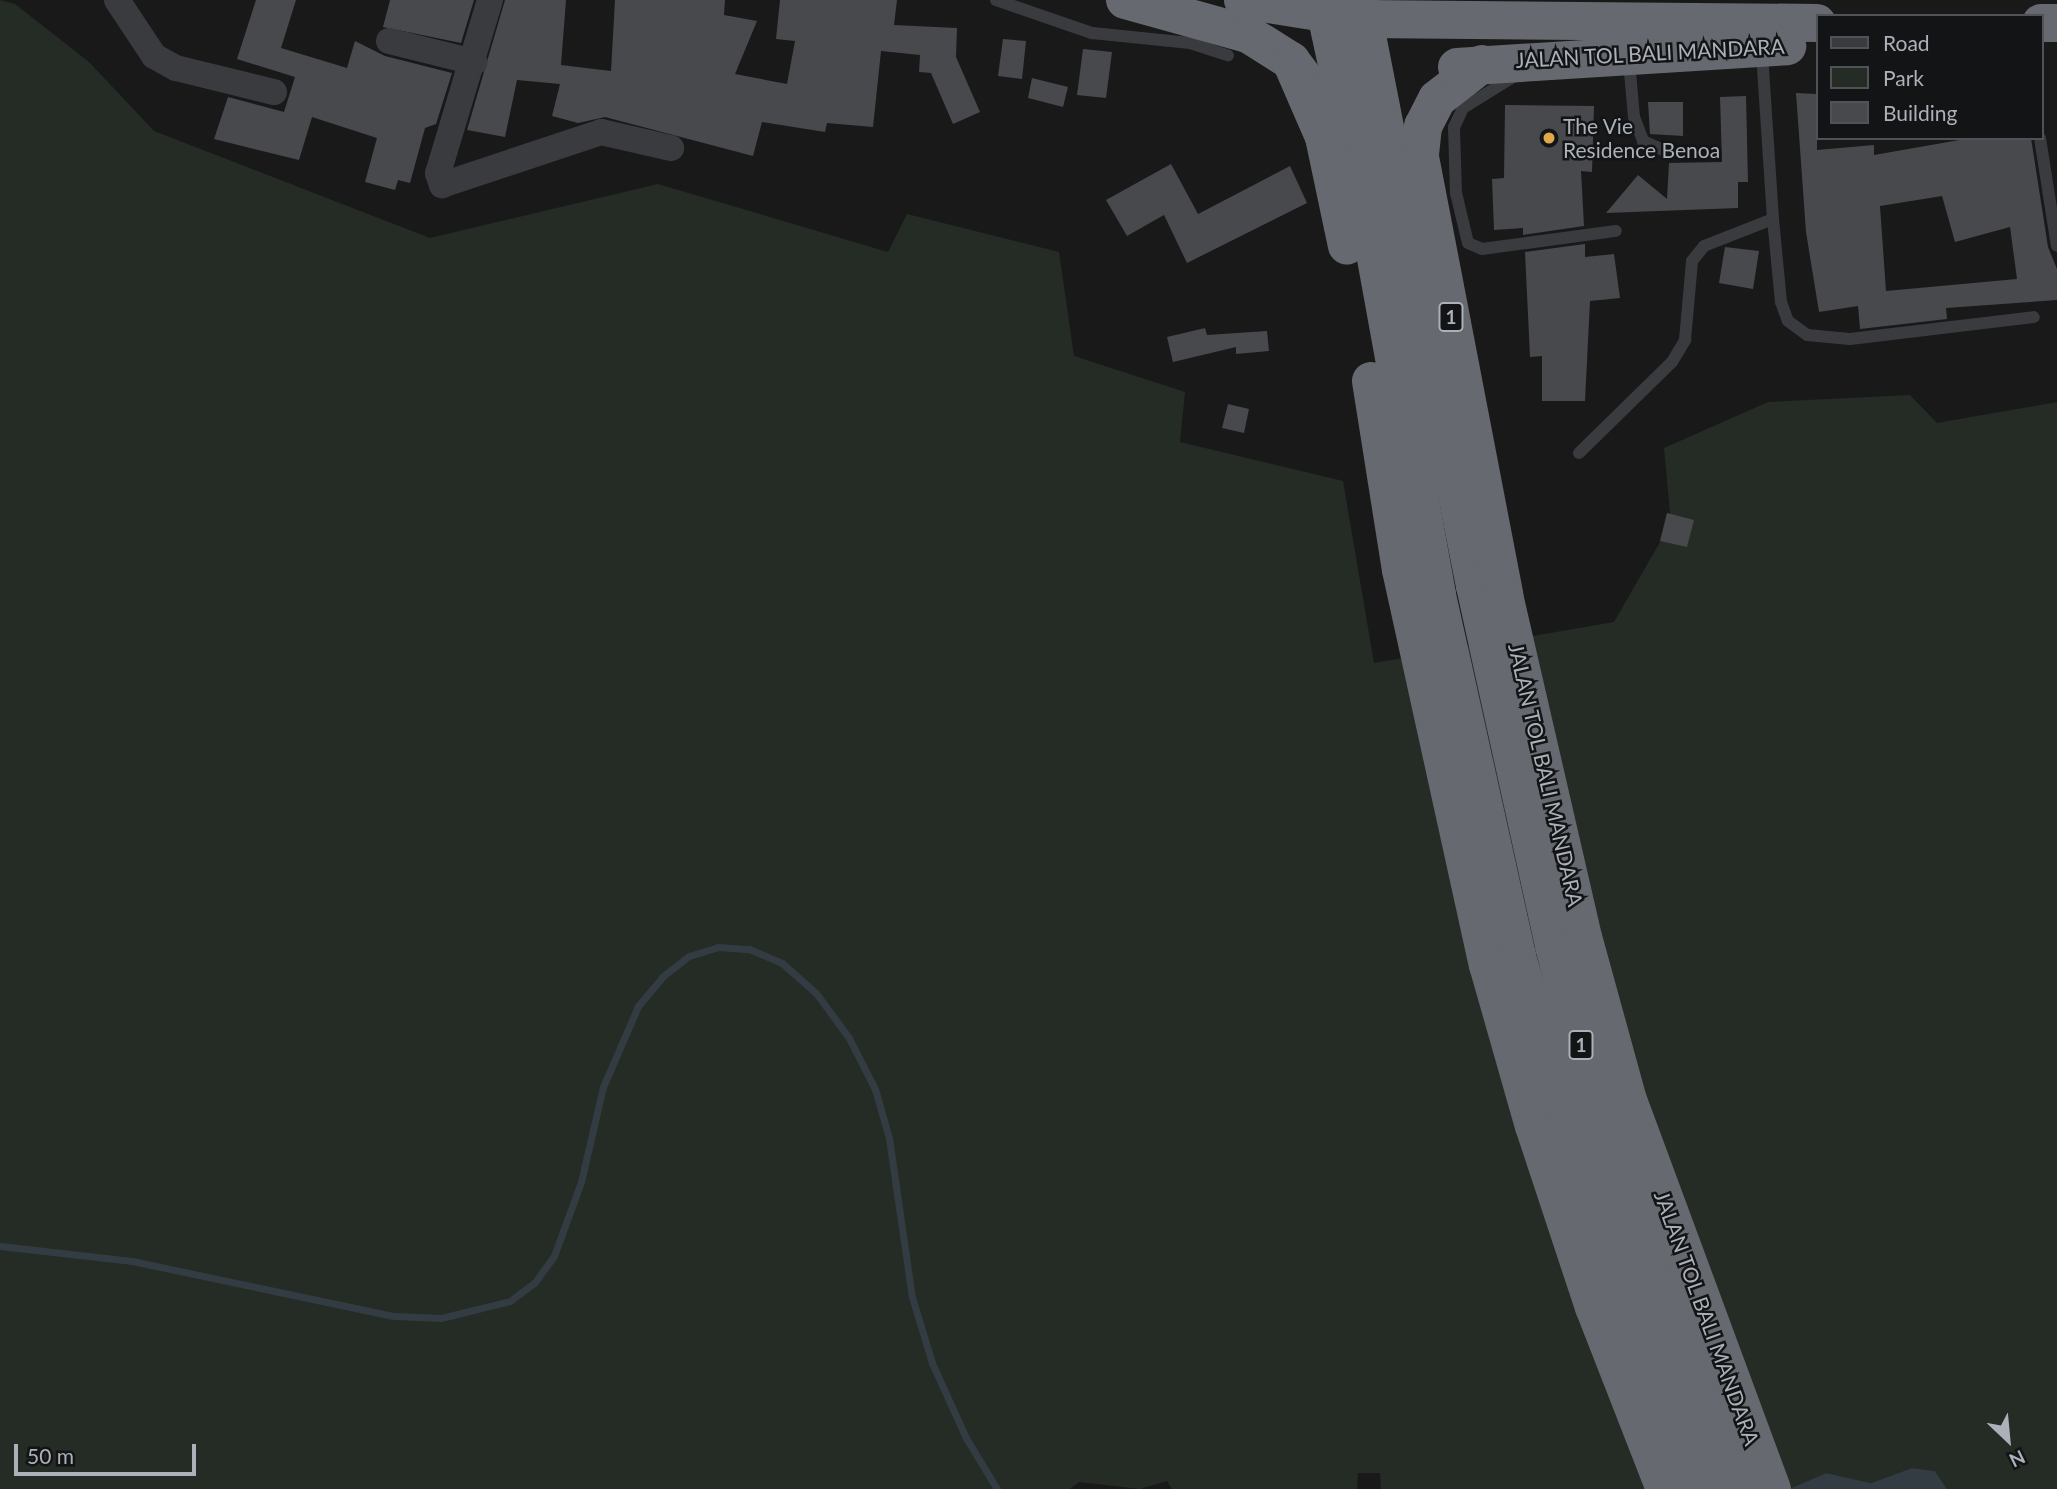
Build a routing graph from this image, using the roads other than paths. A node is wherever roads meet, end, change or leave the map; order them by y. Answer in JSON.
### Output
{"nodes":[{"id":1,"x":117,"y":0,"type":"edge"},
{"id":2,"x":490,"y":0,"type":"edge"},
{"id":3,"x":996,"y":0,"type":"edge"},
{"id":4,"x":1125,"y":0,"type":"edge"},
{"id":5,"x":1243,"y":0,"type":"edge"},
{"id":6,"x":1343,"y":8,"type":"edge"},
{"id":7,"x":1815,"y":24,"type":"edge"},
{"id":8,"x":1761,"y":37,"type":"junction"},
{"id":9,"x":1537,"y":40,"type":"junction"},
{"id":10,"x":1629,"y":40,"type":"junction"},
{"id":11,"x":389,"y":41,"type":"dead end"},
{"id":12,"x":1815,"y":42,"type":"edge"},
{"id":13,"x":1228,"y":55,"type":"dead end"},
{"id":14,"x":1291,"y":61,"type":"junction"},
{"id":15,"x":474,"y":62,"type":"junction"},
{"id":16,"x":1482,"y":64,"type":"junction"},
{"id":17,"x":274,"y":92,"type":"dead end"},
{"id":18,"x":2040,"y":140,"type":"edge"},
{"id":19,"x":671,"y":148,"type":"dead end"},
{"id":20,"x":1670,"y":153,"type":"dead end"},
{"id":21,"x":1375,"y":162,"type":"junction"},
{"id":22,"x":1773,"y":219,"type":"junction"},
{"id":23,"x":1616,"y":231,"type":"dead end"},
{"id":24,"x":2057,"y":246,"type":"edge"},
{"id":25,"x":2034,"y":317,"type":"dead end"},
{"id":26,"x":1413,"y":365,"type":"junction"},
{"id":27,"x":1579,"y":453,"type":"dead end"},
{"id":28,"x":1493,"y":584,"type":"junction"},
{"id":29,"x":1416,"y":590,"type":"junction"},
{"id":30,"x":1665,"y":1489,"type":"edge"},
{"id":31,"x":1698,"y":1489,"type":"edge"},
{"id":32,"x":1736,"y":1489,"type":"edge"},
{"id":33,"x":1772,"y":1489,"type":"edge"}],
"edges":[{"from":1,"to":17,"type":"street"},
{"from":2,"to":15,"type":"street"},
{"from":3,"to":13,"type":"lane"},
{"from":4,"to":14,"type":"highway","name":"JALAN TOL BALI MANDARA","number":"1"},
{"from":5,"to":6,"type":"highway","number":"1"},
{"from":6,"to":9,"type":"highway","number":"1"},
{"from":6,"to":21,"type":"highway","name":"JALAN TOL BALI MANDARA","number":"1"},
{"from":7,"to":8,"type":"highway","number":"1"},
{"from":8,"to":10,"type":"highway","number":"1"},
{"from":8,"to":12,"type":"highway","name":"JALAN TOL BALI MANDARA","number":"1"},
{"from":8,"to":22,"type":"lane"},
{"from":9,"to":10,"type":"highway","number":"1"},
{"from":9,"to":16,"type":"highway","name":"JALAN TOL BALI MANDARA","number":"1"},
{"from":9,"to":23,"type":"lane"},
{"from":10,"to":20,"type":"lane"},
{"from":11,"to":15,"type":"street"},
{"from":14,"to":21,"type":"highway","name":"JALAN TOL BALI MANDARA","number":"1"},
{"from":14,"to":29,"type":"highway","name":"JALAN TOL BALI MANDARA","number":"1"},
{"from":15,"to":19,"type":"street"},
{"from":16,"to":21,"type":"highway","name":"JALAN TOL BALI MANDARA","number":"1"},
{"from":16,"to":28,"type":"highway","name":"JALAN TOL BALI MANDARA","number":"1"},
{"from":18,"to":24,"type":"lane"},
{"from":21,"to":26,"type":"highway","name":"JALAN TOL BALI MANDARA","number":"1"},
{"from":22,"to":25,"type":"lane"},
{"from":22,"to":27,"type":"lane"},
{"from":26,"to":28,"type":"highway","name":"JALAN TOL BALI MANDARA","number":"1"},
{"from":26,"to":29,"type":"highway","name":"JALAN TOL BALI MANDARA","number":"1"},
{"from":28,"to":32,"type":"highway","name":"JALAN TOL BALI MANDARA","number":"1"},
{"from":28,"to":33,"type":"highway","name":"JALAN TOL BALI MANDARA","number":"1"},
{"from":29,"to":30,"type":"highway","name":"JALAN TOL BALI MANDARA","number":"1"},
{"from":29,"to":31,"type":"highway","name":"JALAN TOL BALI MANDARA","number":"1"}]}
